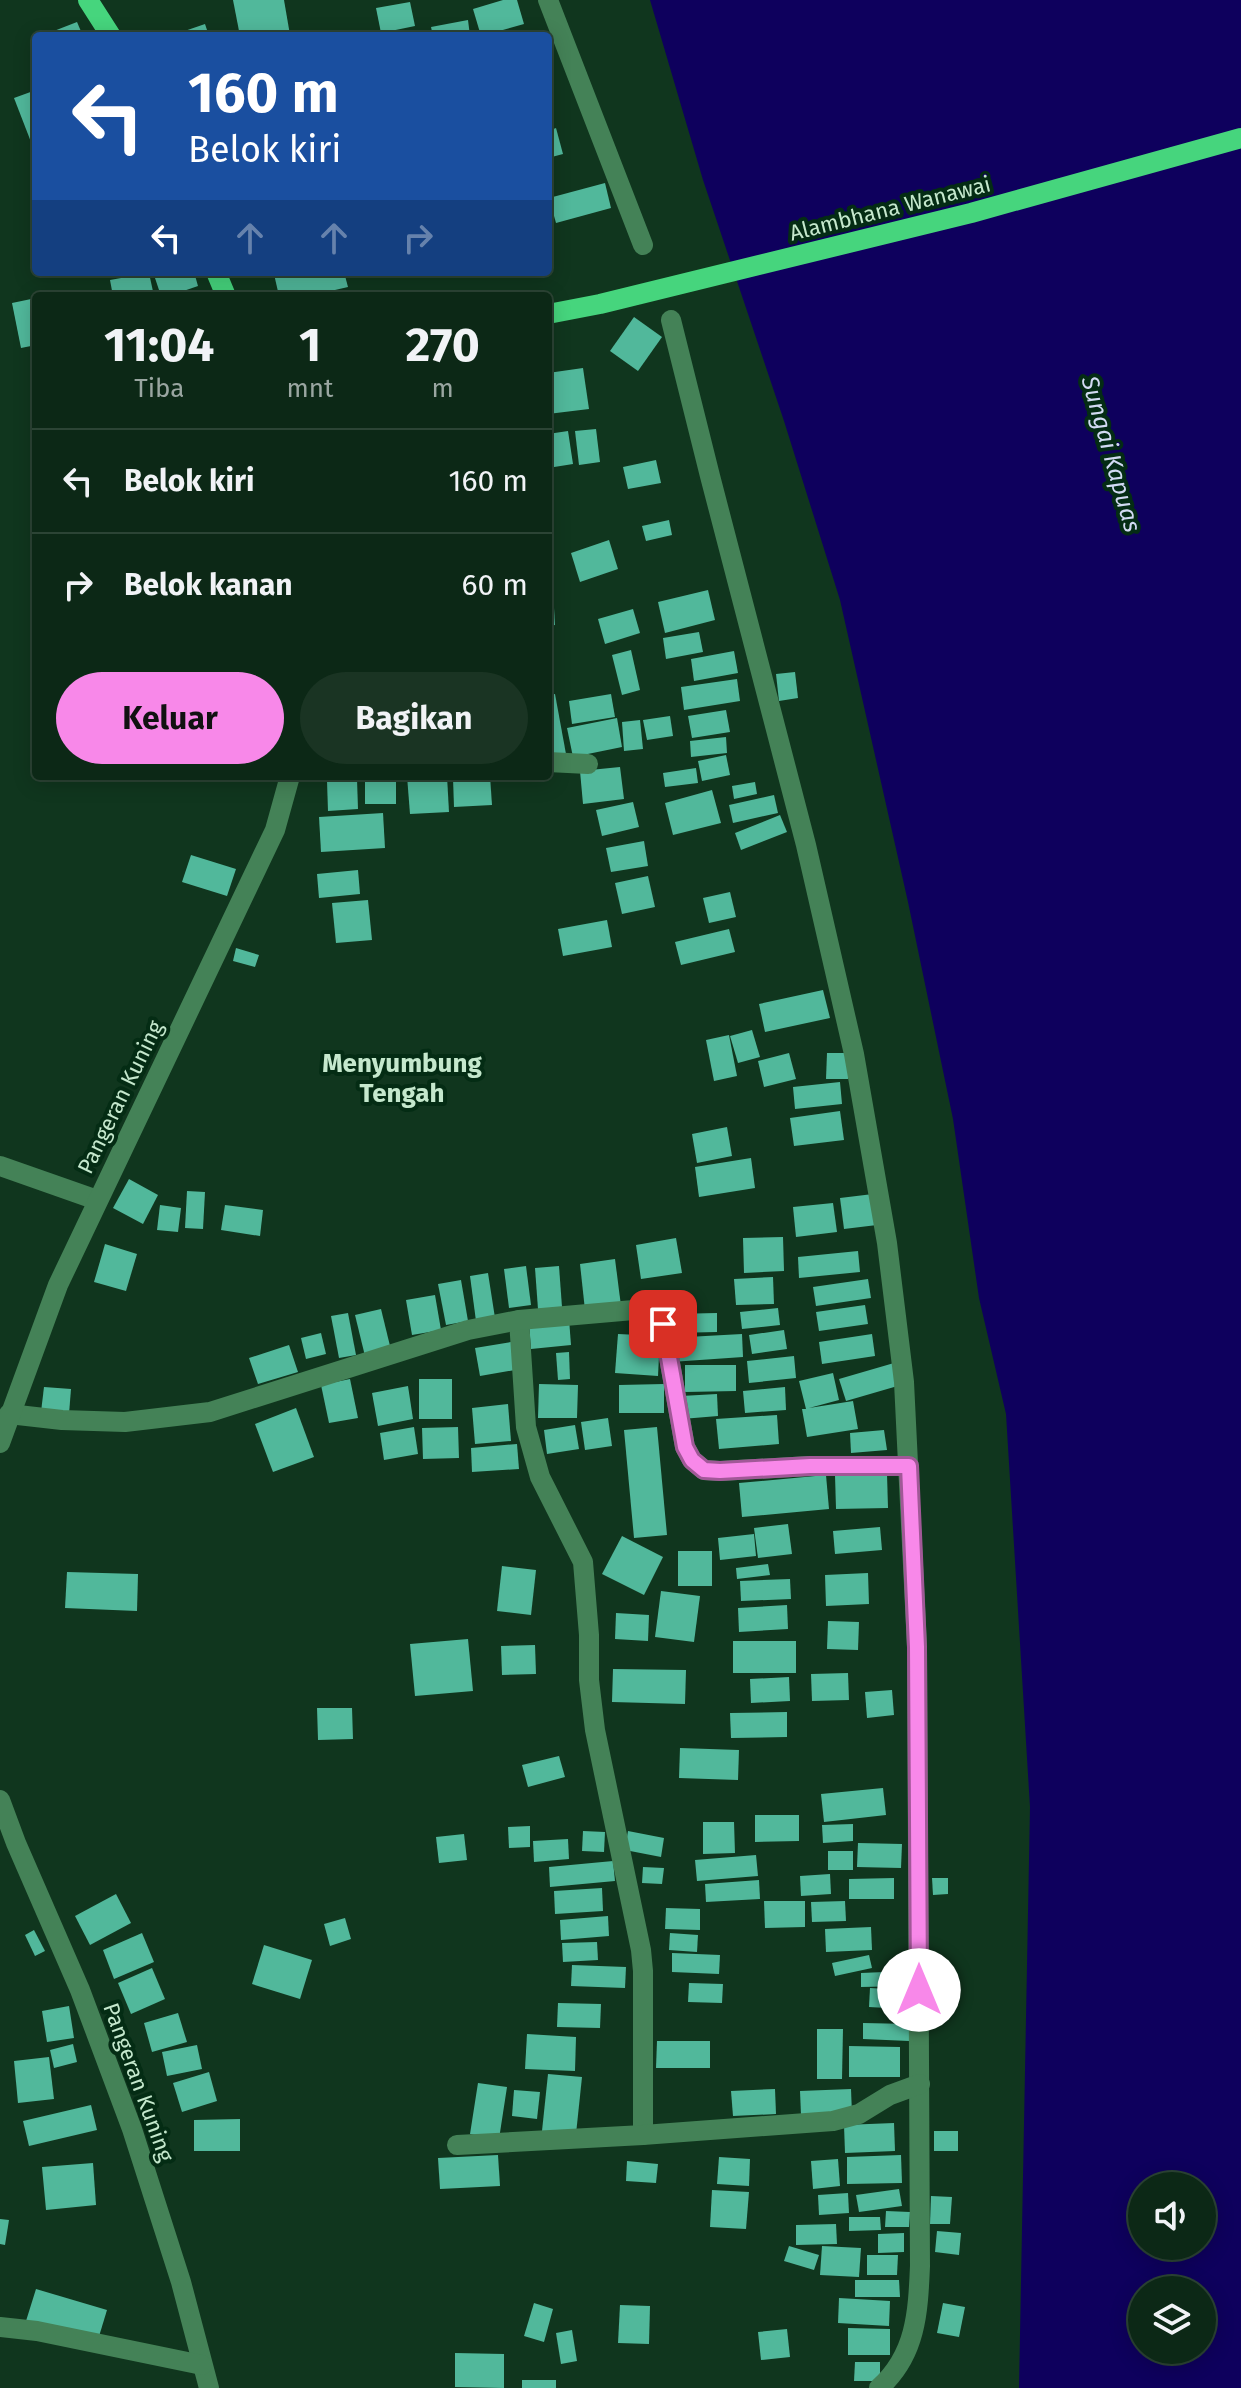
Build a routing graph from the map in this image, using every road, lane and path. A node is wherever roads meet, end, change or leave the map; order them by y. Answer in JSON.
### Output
{"nodes":[{"id":1,"x":88,"y":0,"type":"edge"},
{"id":2,"x":548,"y":0,"type":"edge"},
{"id":3,"x":108,"y":32,"type":"edge"},
{"id":4,"x":555,"y":40,"type":"edge"},
{"id":5,"x":1241,"y":138,"type":"edge"},
{"id":6,"x":643,"y":245,"type":"dead end"},
{"id":7,"x":552,"y":313,"type":"edge"},
{"id":8,"x":671,"y":320,"type":"dead end"},
{"id":9,"x":552,"y":762,"type":"edge"},
{"id":10,"x":588,"y":764,"type":"dead end"},
{"id":11,"x":289,"y":780,"type":"edge"},
{"id":12,"x":0,"y":1166,"type":"edge"},
{"id":13,"x":97,"y":1200,"type":"junction"},
{"id":14,"x":519,"y":1320,"type":"junction"},
{"id":15,"x":9,"y":1414,"type":"junction"},
{"id":16,"x":0,"y":1443,"type":"edge"},
{"id":17,"x":909,"y":1466,"type":"junction"},
{"id":18,"x":0,"y":1800,"type":"edge"},
{"id":19,"x":920,"y":2084,"type":"junction"},
{"id":20,"x":643,"y":2135,"type":"junction"},
{"id":21,"x":457,"y":2145,"type":"dead end"},
{"id":22,"x":0,"y":2327,"type":"edge"},
{"id":23,"x":202,"y":2365,"type":"junction"},
{"id":24,"x":209,"y":2388,"type":"edge"},
{"id":25,"x":879,"y":2388,"type":"edge"}],
"edges":[{"from":1,"to":3,"type":"main road"},
{"from":2,"to":4,"type":"street"},
{"from":4,"to":6,"type":"street"},
{"from":5,"to":7,"type":"main road","name":"Alambhana Wanawai"},
{"from":8,"to":17,"type":"street"},
{"from":9,"to":10,"type":"street"},
{"from":11,"to":13,"type":"street","name":"Pangeran Kuning"},
{"from":12,"to":13,"type":"street"},
{"from":13,"to":15,"type":"street","name":"Pangeran Kuning"},
{"from":14,"to":15,"type":"street"},
{"from":14,"to":17,"type":"street"},
{"from":14,"to":20,"type":"street"},
{"from":15,"to":16,"type":"street","name":"Pangeran Kuning"},
{"from":17,"to":19,"type":"street"},
{"from":18,"to":23,"type":"street","name":"Pangeran Kuning"},
{"from":19,"to":20,"type":"street"},
{"from":19,"to":25,"type":"street"},
{"from":20,"to":21,"type":"street"},
{"from":22,"to":23,"type":"street"},
{"from":23,"to":24,"type":"street","name":"Pangeran Kuning"}]}
